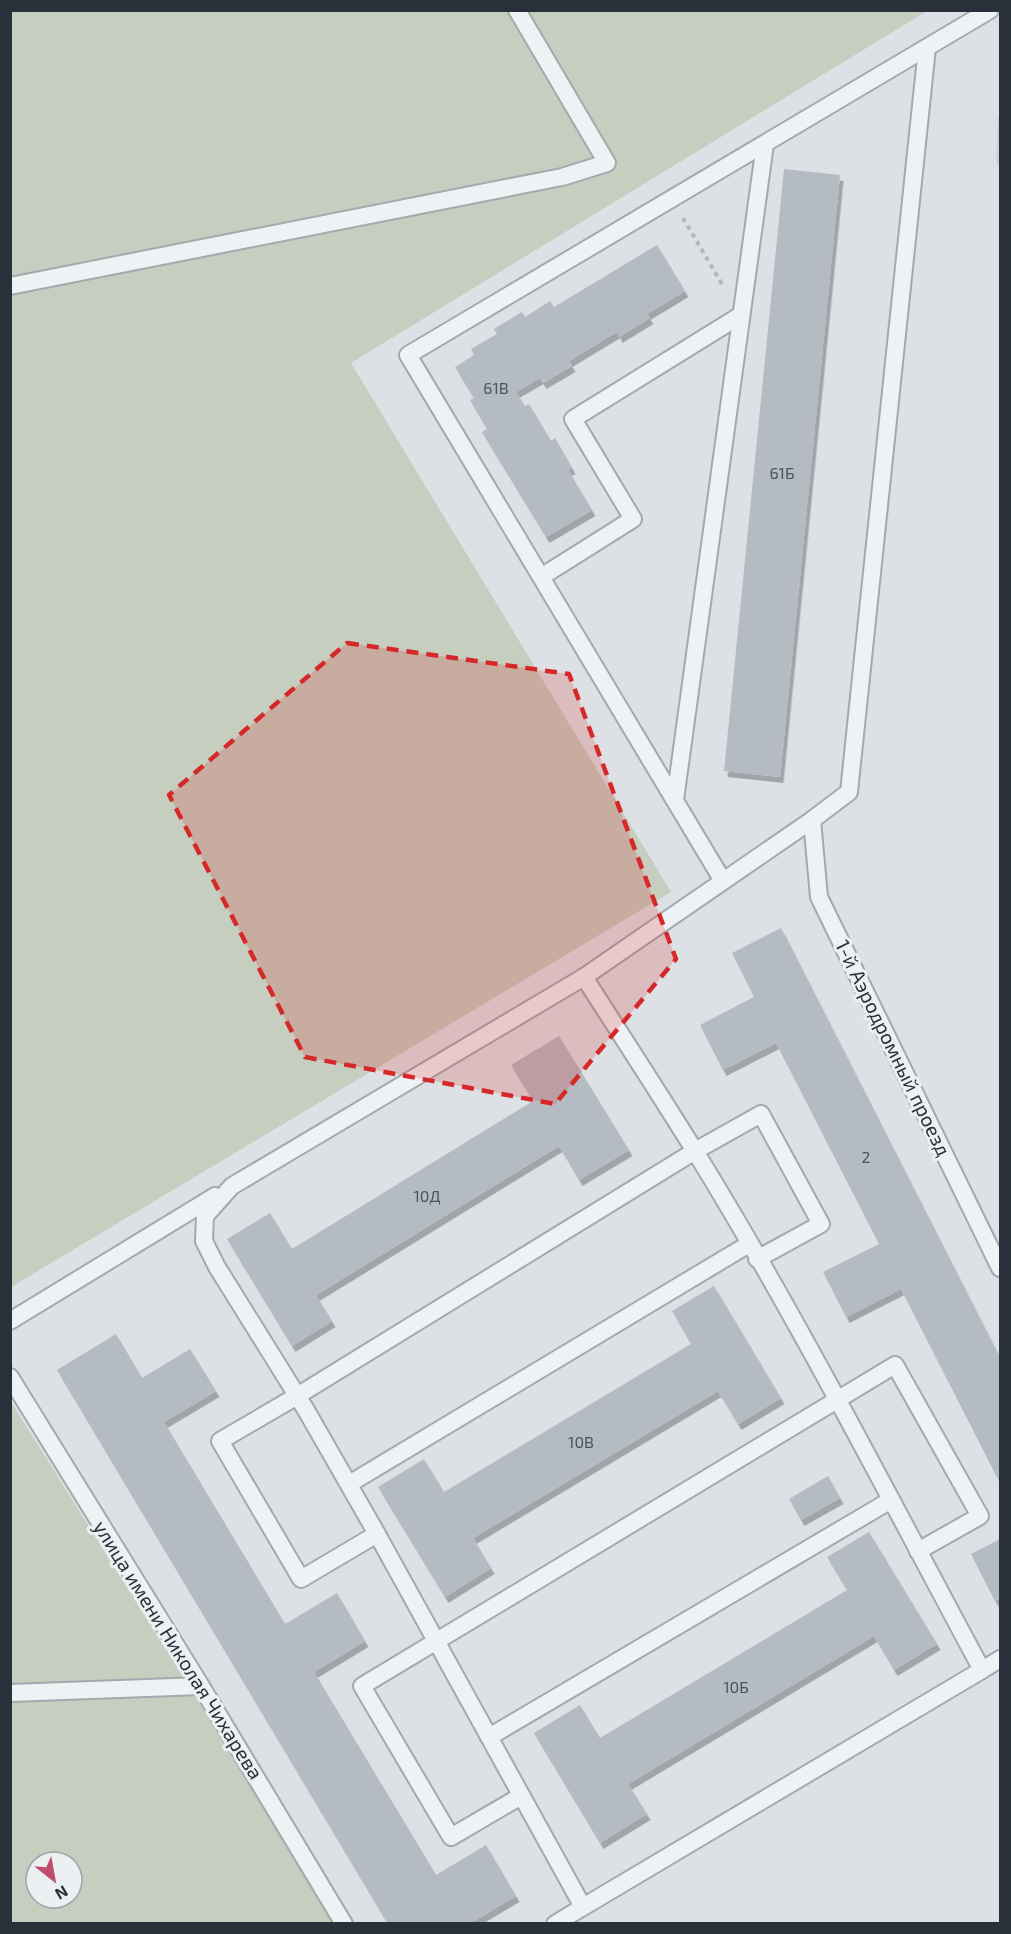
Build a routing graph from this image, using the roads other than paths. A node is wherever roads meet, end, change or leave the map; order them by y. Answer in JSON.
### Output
{"nodes":[{"id":1,"x":517,"y":10,"type":"edge"},
{"id":2,"x":990,"y":10,"type":"edge"},
{"id":3,"x":927,"y":48,"type":"junction"},
{"id":4,"x":765,"y":144,"type":"junction"},
{"id":5,"x":10,"y":286,"type":"edge"},
{"id":6,"x":741,"y":315,"type":"junction"},
{"id":7,"x":541,"y":577,"type":"junction"},
{"id":8,"x":675,"y":800,"type":"junction"},
{"id":9,"x":812,"y":820,"type":"junction"},
{"id":10,"x":723,"y":881,"type":"junction"},
{"id":11,"x":584,"y":977,"type":"junction"},
{"id":12,"x":695,"y":1151,"type":"junction"},
{"id":13,"x":232,"y":1186,"type":"junction"},
{"id":14,"x":753,"y":1251,"type":"junction"},
{"id":15,"x":1000,"y":1268,"type":"edge"},
{"id":16,"x":10,"y":1321,"type":"edge"},
{"id":17,"x":10,"y":1377,"type":"edge"},
{"id":18,"x":297,"y":1396,"type":"junction"},
{"id":19,"x":837,"y":1399,"type":"junction"},
{"id":20,"x":349,"y":1484,"type":"junction"},
{"id":21,"x":891,"y":1500,"type":"junction"},
{"id":22,"x":377,"y":1534,"type":"junction"},
{"id":23,"x":918,"y":1551,"type":"junction"},
{"id":24,"x":437,"y":1642,"type":"junction"},
{"id":25,"x":1000,"y":1659,"type":"edge"},
{"id":26,"x":982,"y":1670,"type":"junction"},
{"id":27,"x":201,"y":1686,"type":"junction"},
{"id":28,"x":10,"y":1693,"type":"edge"},
{"id":29,"x":489,"y":1737,"type":"junction"},
{"id":30,"x":521,"y":1796,"type":"junction"},
{"id":31,"x":582,"y":1907,"type":"junction"},
{"id":32,"x":344,"y":1923,"type":"edge"},
{"id":33,"x":555,"y":1923,"type":"edge"}],
"edges":[{"from":1,"to":5,"type":"lane"},
{"from":2,"to":3,"type":"lane"},
{"from":3,"to":4,"type":"lane"},
{"from":3,"to":9,"type":"lane"},
{"from":4,"to":6,"type":"lane"},
{"from":4,"to":7,"type":"lane"},
{"from":6,"to":7,"type":"lane"},
{"from":6,"to":8,"type":"lane"},
{"from":7,"to":8,"type":"lane"},
{"from":8,"to":10,"type":"lane"},
{"from":9,"to":10,"type":"lane"},
{"from":9,"to":15,"type":"lane","name":"1-й Аэродромный проезд"},
{"from":10,"to":11,"type":"lane"},
{"from":11,"to":12,"type":"lane"},
{"from":11,"to":13,"type":"lane"},
{"from":12,"to":14,"type":"lane"},
{"from":12,"to":14,"type":"lane"},
{"from":12,"to":18,"type":"lane"},
{"from":13,"to":16,"type":"lane"},
{"from":13,"to":18,"type":"lane"},
{"from":14,"to":19,"type":"lane"},
{"from":14,"to":20,"type":"lane"},
{"from":17,"to":27,"type":"lane","name":"улица имени Николая Чихарева"},
{"from":18,"to":20,"type":"lane"},
{"from":18,"to":22,"type":"lane"},
{"from":19,"to":21,"type":"lane"},
{"from":19,"to":23,"type":"lane"},
{"from":19,"to":24,"type":"lane"},
{"from":20,"to":22,"type":"lane"},
{"from":21,"to":23,"type":"lane"},
{"from":21,"to":29,"type":"lane"},
{"from":22,"to":24,"type":"lane"},
{"from":23,"to":26,"type":"lane"},
{"from":24,"to":29,"type":"lane"},
{"from":24,"to":30,"type":"lane"},
{"from":25,"to":26,"type":"lane"},
{"from":26,"to":31,"type":"lane"},
{"from":27,"to":28,"type":"lane"},
{"from":27,"to":32,"type":"lane","name":"улица имени Николая Чихарева"},
{"from":29,"to":30,"type":"lane"},
{"from":30,"to":31,"type":"lane"},
{"from":31,"to":33,"type":"lane"}]}
